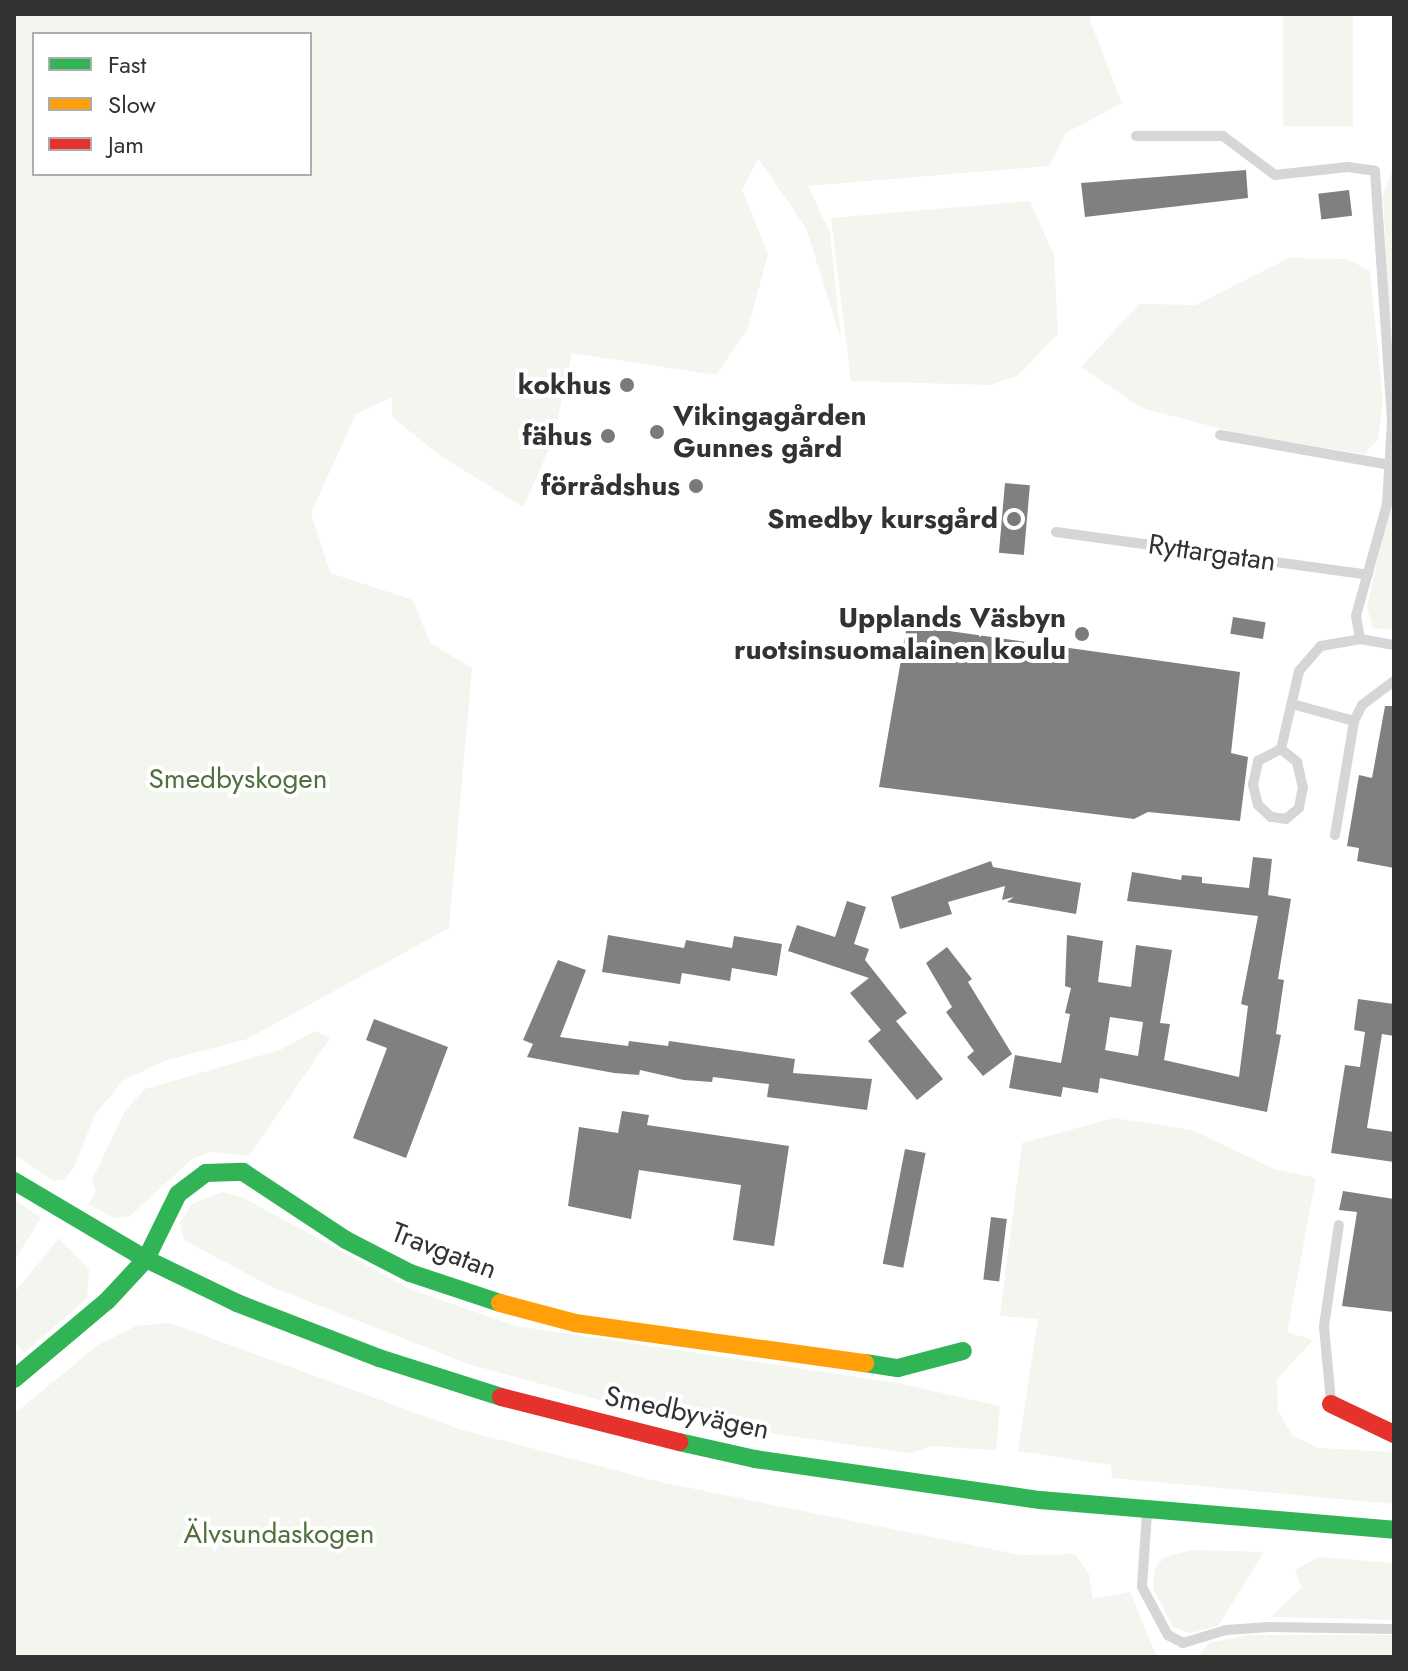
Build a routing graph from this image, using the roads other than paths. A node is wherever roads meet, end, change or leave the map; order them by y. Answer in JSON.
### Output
{"nodes":[{"id":1,"x":1136,"y":136,"type":"dead end"},
{"id":2,"x":1220,"y":435,"type":"dead end"},
{"id":3,"x":1390,"y":465,"type":"junction"},
{"id":4,"x":1056,"y":532,"type":"dead end"},
{"id":5,"x":1368,"y":575,"type":"junction"},
{"id":6,"x":1360,"y":639,"type":"junction"},
{"id":7,"x":1394,"y":645,"type":"edge"},
{"id":8,"x":1394,"y":681,"type":"edge"},
{"id":9,"x":1292,"y":704,"type":"junction"},
{"id":10,"x":1354,"y":721,"type":"junction"},
{"id":11,"x":1281,"y":749,"type":"junction"},
{"id":12,"x":1335,"y":835,"type":"dead end"},
{"id":13,"x":14,"y":1181,"type":"edge"},
{"id":14,"x":1339,"y":1225,"type":"dead end"},
{"id":15,"x":146,"y":1259,"type":"junction"},
{"id":16,"x":963,"y":1351,"type":"dead end"},
{"id":17,"x":14,"y":1379,"type":"edge"},
{"id":18,"x":1331,"y":1404,"type":"joint"},
{"id":19,"x":1394,"y":1434,"type":"edge"},
{"id":20,"x":1147,"y":1513,"type":"junction"},
{"id":21,"x":1394,"y":1530,"type":"edge"},
{"id":22,"x":1394,"y":1629,"type":"edge"}],
"edges":[{"from":1,"to":3,"type":"lane"},
{"from":2,"to":3,"type":"lane"},
{"from":3,"to":5,"type":"lane"},
{"from":4,"to":5,"type":"lane","name":"Ryttargatan"},
{"from":5,"to":6,"type":"lane"},
{"from":6,"to":7,"type":"lane"},
{"from":6,"to":9,"type":"lane"},
{"from":8,"to":10,"type":"lane"},
{"from":9,"to":10,"type":"lane"},
{"from":9,"to":11,"type":"lane"},
{"from":10,"to":12,"type":"lane"},
{"from":11,"to":11,"type":"lane"},
{"from":13,"to":15,"type":"street","name":"Smedbyvägen"},
{"from":14,"to":18,"type":"lane"},
{"from":15,"to":16,"type":"street","name":"Travgatan"},
{"from":15,"to":17,"type":"street","name":"Travgatan"},
{"from":15,"to":20,"type":"street","name":"Smedbyvägen"},
{"from":18,"to":19,"type":"street"},
{"from":20,"to":21,"type":"street","name":"Smedbyvägen"},
{"from":20,"to":22,"type":"lane"}]}
